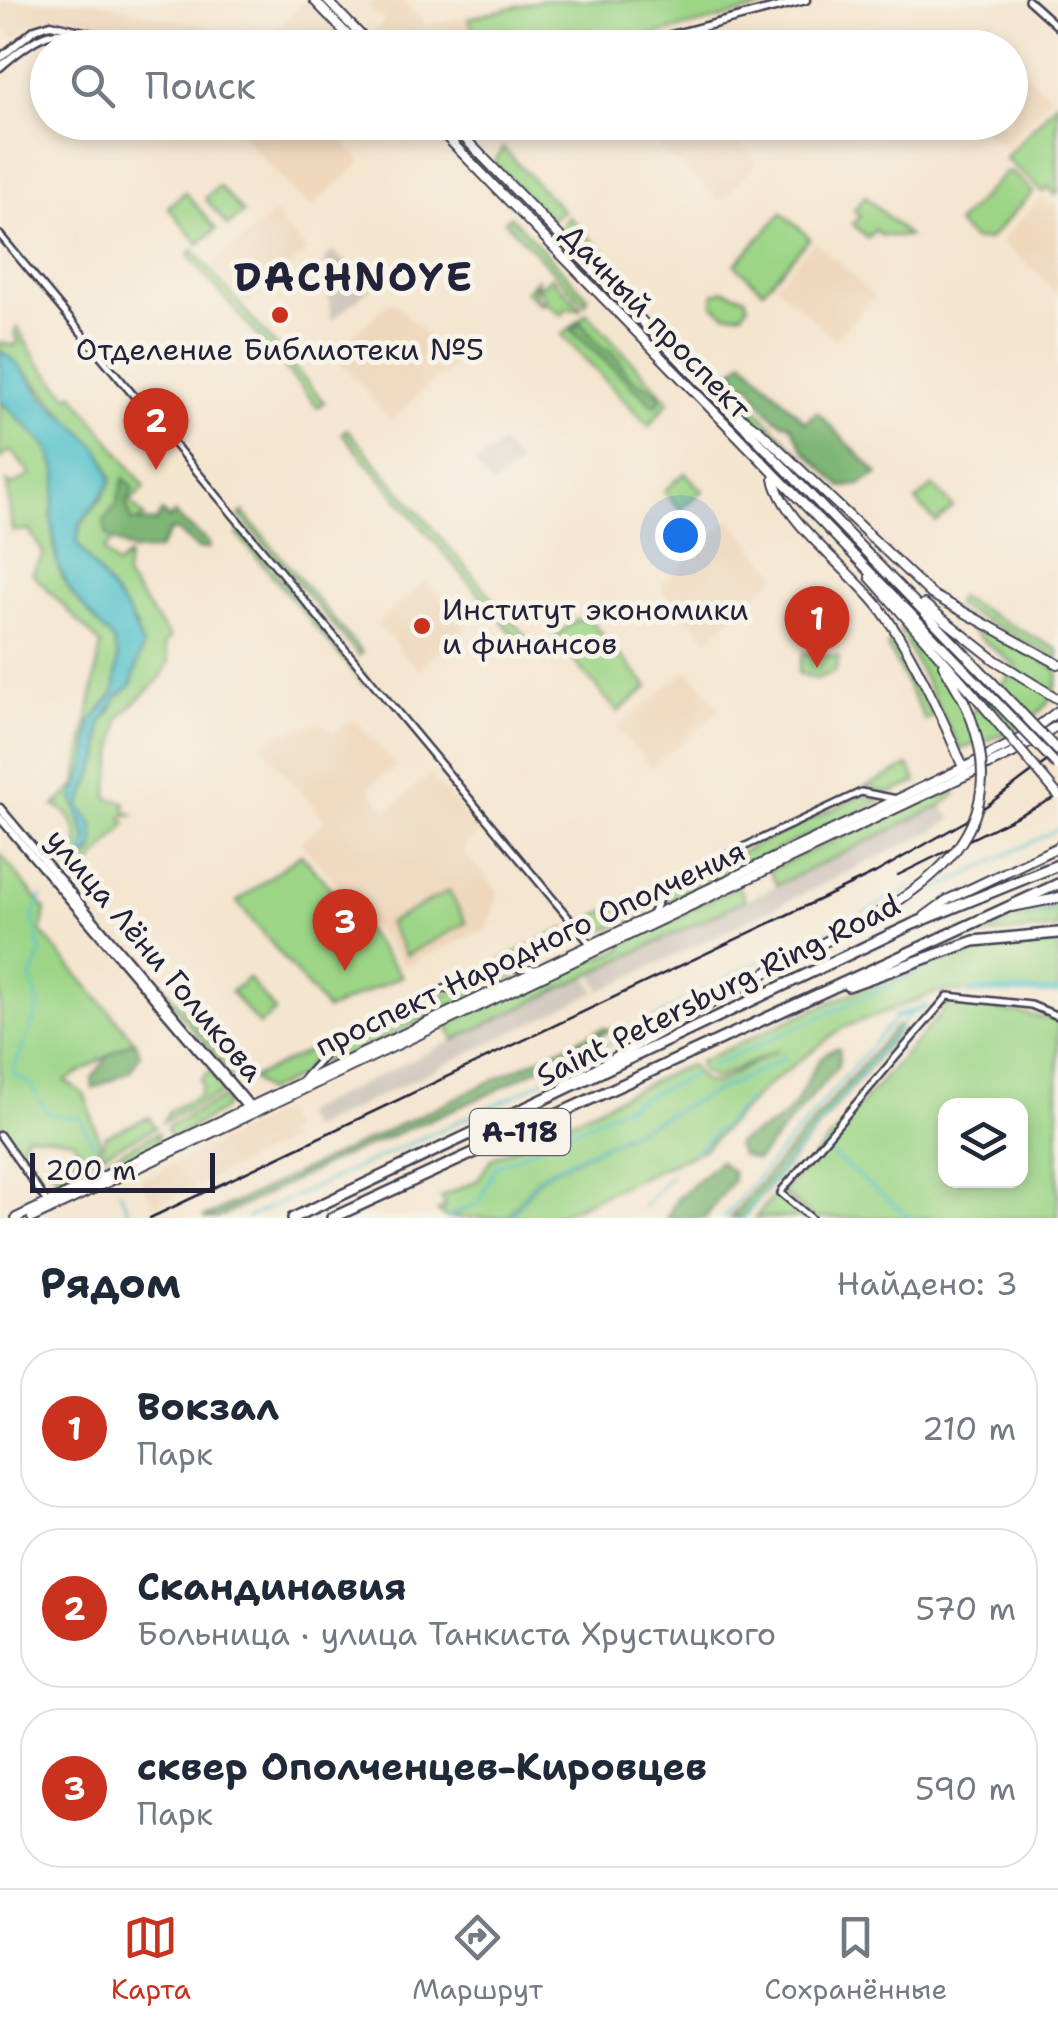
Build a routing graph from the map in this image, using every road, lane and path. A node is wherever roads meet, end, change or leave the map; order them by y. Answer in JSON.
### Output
{"nodes":[{"id":1,"x":314,"y":0,"type":"edge"},
{"id":2,"x":327,"y":0,"type":"edge"},
{"id":3,"x":806,"y":0,"type":"edge"},
{"id":4,"x":1028,"y":0,"type":"edge"},
{"id":5,"x":1058,"y":28,"type":"edge"},
{"id":6,"x":34,"y":30,"type":"edge"},
{"id":7,"x":76,"y":30,"type":"edge"},
{"id":8,"x":343,"y":30,"type":"edge"},
{"id":9,"x":356,"y":30,"type":"edge"},
{"id":10,"x":690,"y":30,"type":"edge"},
{"id":11,"x":30,"y":33,"type":"edge"},
{"id":12,"x":30,"y":42,"type":"edge"},
{"id":13,"x":0,"y":58,"type":"edge"},
{"id":14,"x":0,"y":67,"type":"edge"},
{"id":15,"x":449,"y":140,"type":"edge"},
{"id":16,"x":467,"y":140,"type":"edge"},
{"id":17,"x":0,"y":235,"type":"edge"},
{"id":18,"x":732,"y":413,"type":"junction"},
{"id":19,"x":774,"y":475,"type":"junction"},
{"id":20,"x":866,"y":568,"type":"junction"},
{"id":21,"x":907,"y":592,"type":"junction"},
{"id":22,"x":930,"y":644,"type":"junction"},
{"id":23,"x":1058,"y":664,"type":"edge"},
{"id":24,"x":1058,"y":700,"type":"edge"},
{"id":25,"x":1058,"y":711,"type":"edge"},
{"id":26,"x":1058,"y":725,"type":"edge"},
{"id":27,"x":1058,"y":751,"type":"edge"},
{"id":28,"x":1058,"y":766,"type":"edge"},
{"id":29,"x":964,"y":771,"type":"junction"},
{"id":30,"x":1058,"y":795,"type":"edge"},
{"id":31,"x":896,"y":799,"type":"junction"},
{"id":32,"x":0,"y":808,"type":"edge"},
{"id":33,"x":0,"y":818,"type":"edge"},
{"id":34,"x":1058,"y":847,"type":"edge"},
{"id":35,"x":1058,"y":865,"type":"edge"},
{"id":36,"x":1058,"y":884,"type":"edge"},
{"id":37,"x":1058,"y":898,"type":"edge"},
{"id":38,"x":1012,"y":908,"type":"junction"},
{"id":39,"x":652,"y":914,"type":"junction"},
{"id":40,"x":913,"y":924,"type":"junction"},
{"id":41,"x":1058,"y":933,"type":"edge"},
{"id":42,"x":592,"y":946,"type":"junction"},
{"id":43,"x":535,"y":969,"type":"junction"},
{"id":44,"x":816,"y":995,"type":"junction"},
{"id":45,"x":1058,"y":1016,"type":"edge"},
{"id":46,"x":302,"y":1082,"type":"junction"},
{"id":47,"x":539,"y":1103,"type":"junction"},
{"id":48,"x":250,"y":1108,"type":"junction"},
{"id":49,"x":0,"y":1135,"type":"edge"},
{"id":50,"x":48,"y":1203,"type":"junction"},
{"id":51,"x":16,"y":1218,"type":"edge"},
{"id":52,"x":32,"y":1218,"type":"edge"},
{"id":53,"x":294,"y":1218,"type":"edge"},
{"id":54,"x":332,"y":1218,"type":"edge"},
{"id":55,"x":811,"y":1218,"type":"edge"}],
"edges":[{"from":1,"to":8,"type":"main road"},
{"from":2,"to":9,"type":"main road"},
{"from":3,"to":10,"type":"street"},
{"from":4,"to":5,"type":"street"},
{"from":6,"to":7,"type":"street"},
{"from":11,"to":13,"type":"street"},
{"from":12,"to":14,"type":"street"},
{"from":15,"to":19,"type":"main road","name":"Дачный проспект"},
{"from":16,"to":18,"type":"main road","name":"Дачный проспект"},
{"from":17,"to":42,"type":"street"},
{"from":18,"to":21,"type":"main road","name":"Дачный проспект"},
{"from":18,"to":23,"type":"main road"},
{"from":19,"to":20,"type":"main road","name":"Дачный проспект"},
{"from":19,"to":29,"type":"main road"},
{"from":20,"to":22,"type":"main road"},
{"from":20,"to":28,"type":"main road","bridge":true},
{"from":21,"to":24,"type":"main road"},
{"from":21,"to":27,"type":"main road","bridge":true},
{"from":22,"to":30,"type":"main road","bridge":true},
{"from":22,"to":47,"type":"main road","bridge":true},
{"from":25,"to":29,"type":"main road","name":"проспект Народного Ополчения"},
{"from":26,"to":29,"type":"main road","name":"проспект Народного Ополчения"},
{"from":29,"to":31,"type":"main road","name":"проспект Народного Ополчения"},
{"from":29,"to":42,"type":"main road","name":"проспект Народного Ополчения"},
{"from":31,"to":39,"type":"main road","name":"проспект Народного Ополчения"},
{"from":31,"to":39,"type":"street"},
{"from":32,"to":48,"type":"street","name":"улица Лёни Голикова"},
{"from":33,"to":48,"type":"street","name":"улица Лёни Голикова"},
{"from":34,"to":40,"type":"main road"},
{"from":35,"to":40,"type":"highway","name":"Saint Petersburg Ring Road","number":"А-118"},
{"from":36,"to":38,"type":"highway","name":"Saint Petersburg Ring Road","number":"А-118"},
{"from":37,"to":38,"type":"main road"},
{"from":38,"to":44,"type":"highway","name":"Saint Petersburg Ring Road","number":"А-118"},
{"from":39,"to":42,"type":"main road","name":"проспект Народного Ополчения"},
{"from":40,"to":47,"type":"highway","name":"Saint Petersburg Ring Road","number":"А-118"},
{"from":41,"to":44,"type":"highway"},
{"from":42,"to":43,"type":"main road","name":"проспект Народного Ополчения"},
{"from":42,"to":48,"type":"main road","name":"проспект Народного Ополчения"},
{"from":43,"to":46,"type":"main road","name":"проспект Народного Ополчения"},
{"from":43,"to":46,"type":"street"},
{"from":44,"to":54,"type":"highway","name":"Saint Petersburg Ring Road","number":"А-118"},
{"from":45,"to":55,"type":"street"},
{"from":46,"to":48,"type":"main road","name":"проспект Народного Ополчения"},
{"from":47,"to":53,"type":"highway","name":"Saint Petersburg Ring Road","number":"А-118"},
{"from":48,"to":50,"type":"main road","name":"проспект Народного Ополчения"},
{"from":48,"to":52,"type":"main road","name":"проспект Народного Ополчения"},
{"from":49,"to":50,"type":"street"},
{"from":50,"to":51,"type":"main road","name":"проспект Народного Ополчения"}]}
